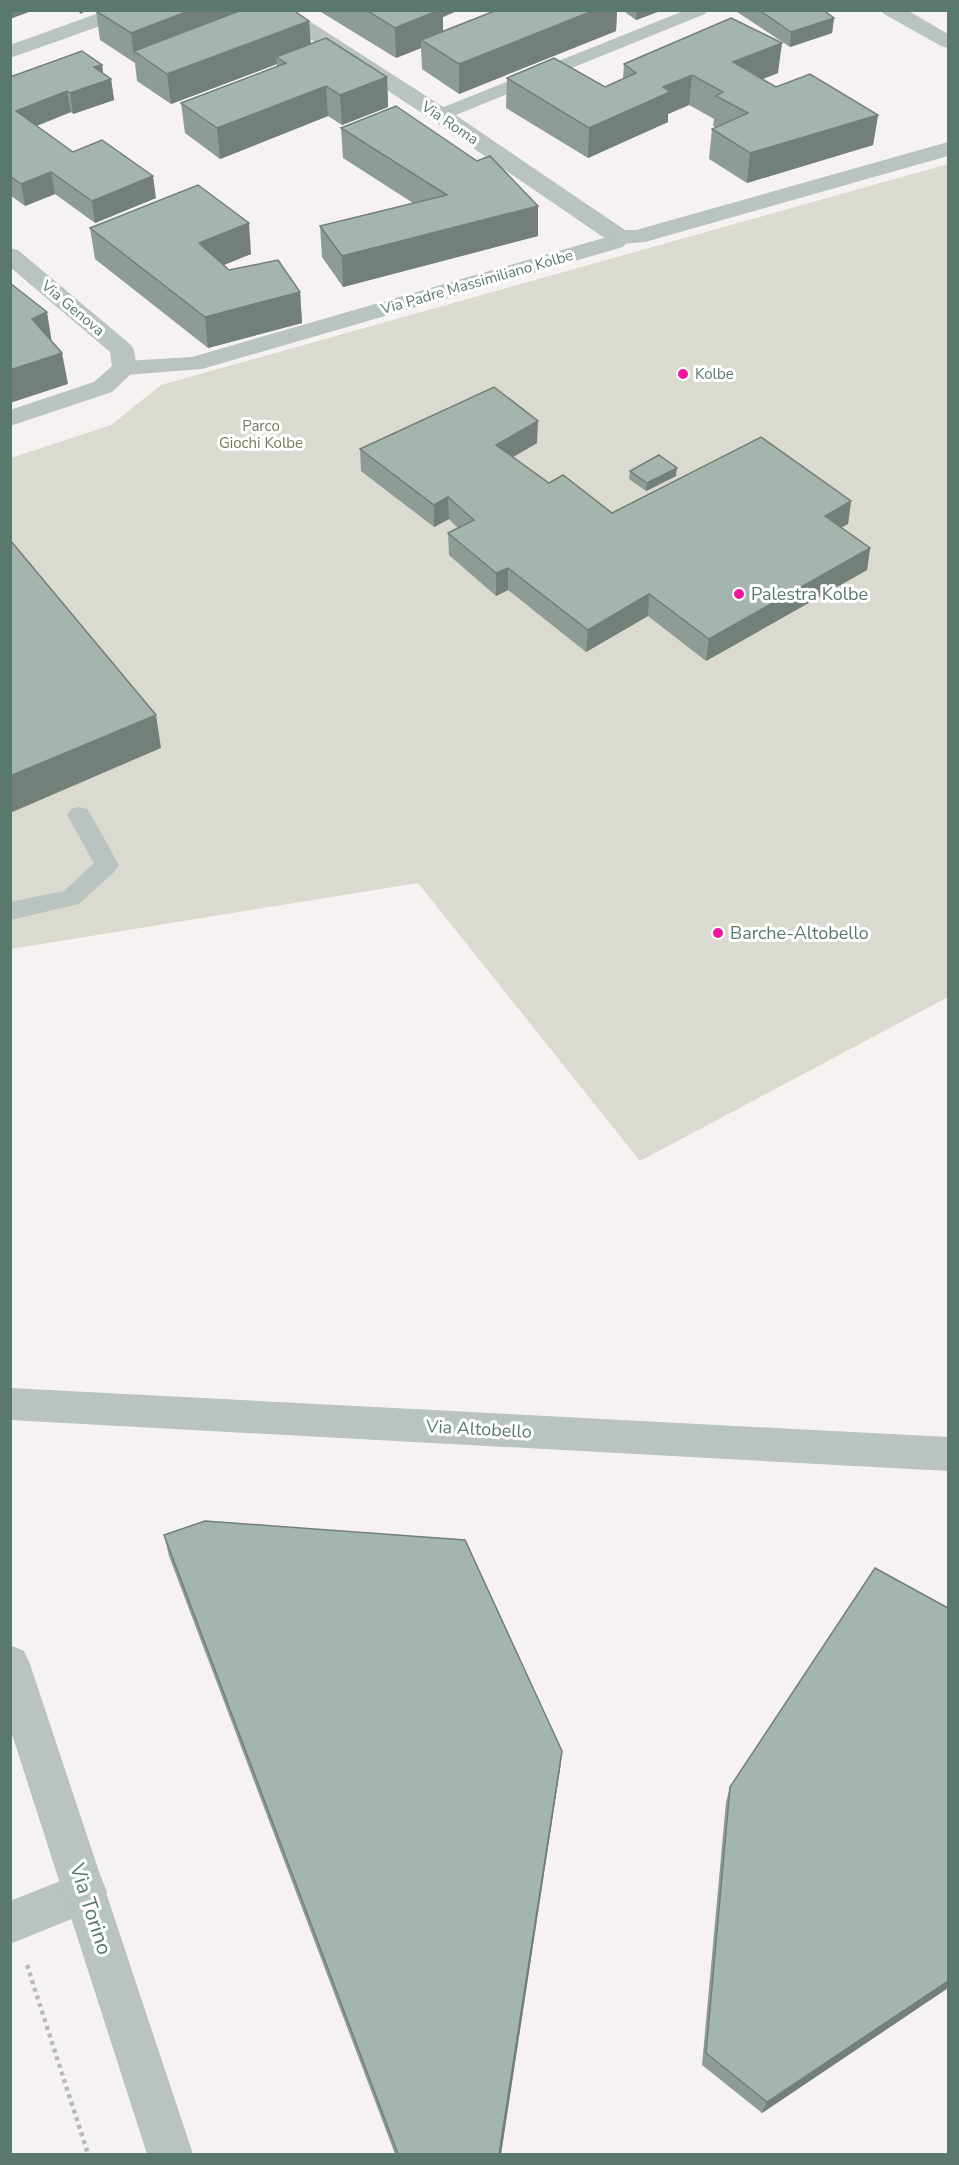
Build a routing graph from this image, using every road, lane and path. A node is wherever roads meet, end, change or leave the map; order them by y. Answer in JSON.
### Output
{"nodes":[{"id":1,"x":127,"y":10,"type":"edge"},
{"id":2,"x":277,"y":10,"type":"edge"},
{"id":3,"x":891,"y":10,"type":"edge"},
{"id":4,"x":699,"y":11,"type":"edge"},
{"id":5,"x":59,"y":16,"type":"dead end"},
{"id":6,"x":948,"y":20,"type":"edge"},
{"id":7,"x":77,"y":29,"type":"junction"},
{"id":8,"x":925,"y":30,"type":"junction"},
{"id":9,"x":948,"y":42,"type":"edge"},
{"id":10,"x":10,"y":52,"type":"edge"},
{"id":11,"x":440,"y":116,"type":"junction"},
{"id":12,"x":948,"y":149,"type":"edge"},
{"id":13,"x":621,"y":237,"type":"junction"},
{"id":14,"x":10,"y":255,"type":"edge"},
{"id":15,"x":126,"y":368,"type":"junction"},
{"id":16,"x":10,"y":419,"type":"edge"},
{"id":17,"x":78,"y":815,"type":"dead end"},
{"id":18,"x":10,"y":911,"type":"edge"},
{"id":19,"x":10,"y":1404,"type":"edge"},
{"id":20,"x":948,"y":1454,"type":"edge"},
{"id":21,"x":10,"y":1664,"type":"edge"},
{"id":22,"x":86,"y":1892,"type":"junction"},
{"id":23,"x":12,"y":1923,"type":"edge"},
{"id":24,"x":88,"y":2154,"type":"edge"},
{"id":25,"x":170,"y":2154,"type":"edge"}],
"edges":[{"from":1,"to":7,"type":"street"},
{"from":2,"to":11,"type":"street","name":"Via Roma"},
{"from":3,"to":8,"type":"street"},
{"from":4,"to":11,"type":"lane"},
{"from":5,"to":7,"type":"street"},
{"from":6,"to":8,"type":"street"},
{"from":7,"to":10,"type":"street"},
{"from":8,"to":9,"type":"street"},
{"from":11,"to":13,"type":"street","name":"Via Roma"},
{"from":12,"to":13,"type":"street","name":"Via Padre Massimiliano Kolbe"},
{"from":13,"to":15,"type":"street","name":"Via Padre Massimiliano Kolbe"},
{"from":14,"to":15,"type":"street","name":"Via Genova"},
{"from":15,"to":16,"type":"street"},
{"from":17,"to":18,"type":"lane"},
{"from":19,"to":20,"type":"street","name":"Via Altobello"},
{"from":21,"to":22,"type":"street","name":"Via Torino"},
{"from":22,"to":23,"type":"street"},
{"from":22,"to":25,"type":"street","name":"Via Torino"},
{"from":23,"to":24,"type":"path"}]}
